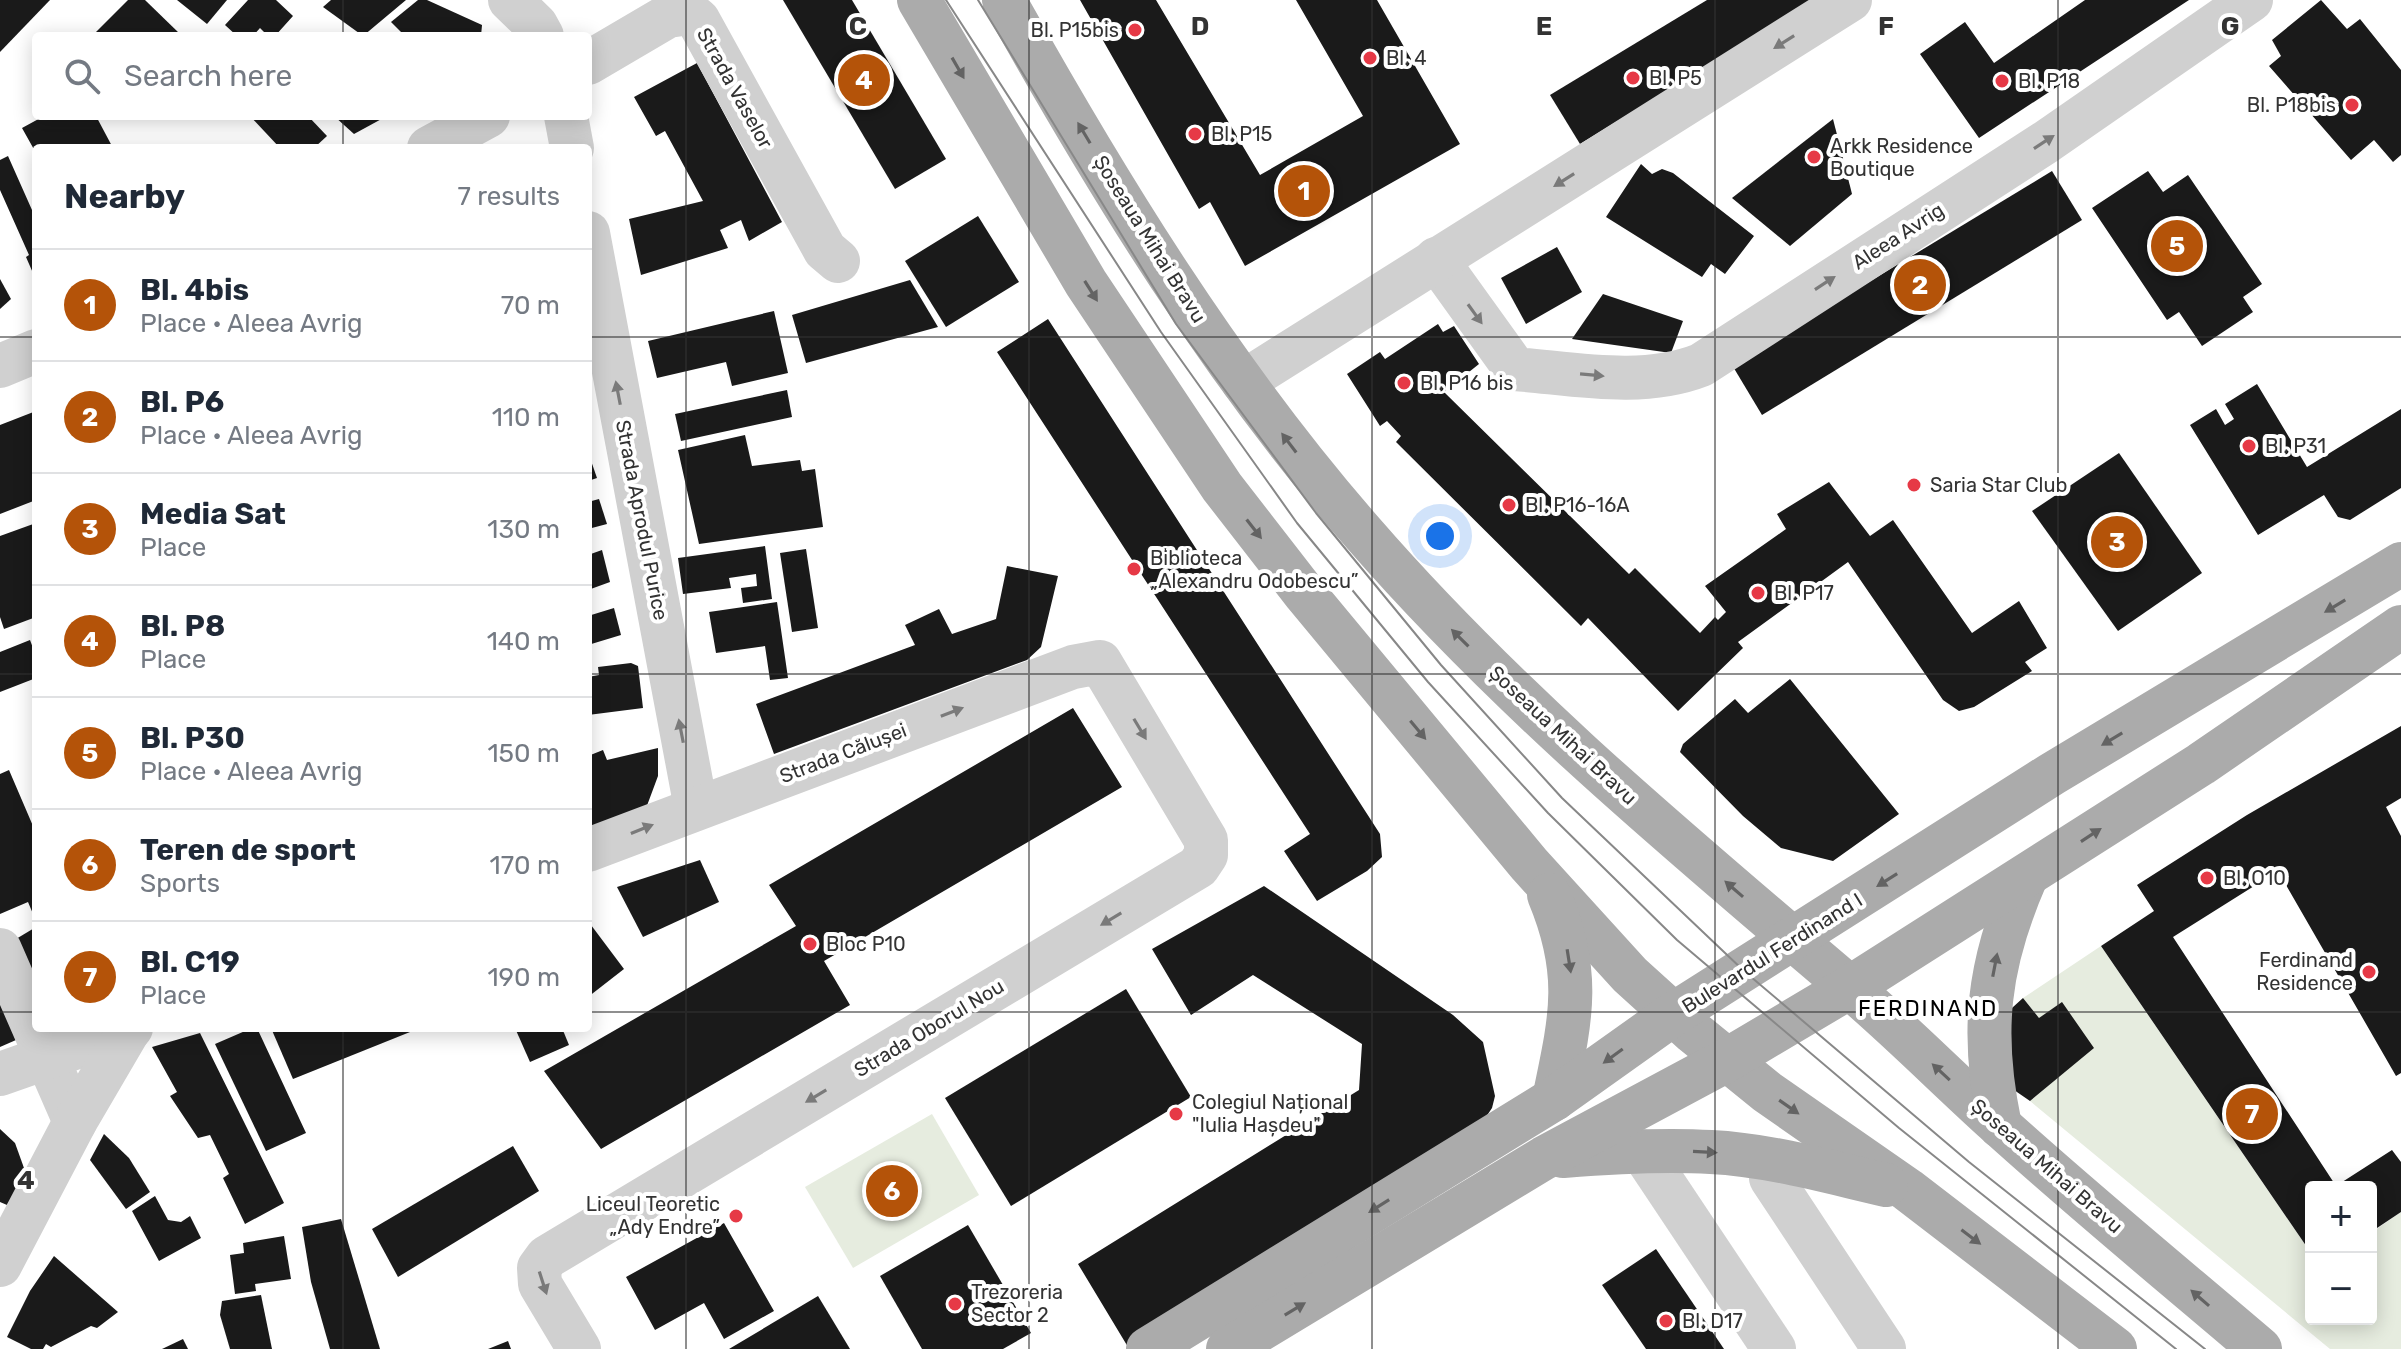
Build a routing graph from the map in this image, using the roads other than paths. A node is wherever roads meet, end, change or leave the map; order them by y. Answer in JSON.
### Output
{"nodes":[{"id":1,"x":510,"y":0,"type":"edge"},
{"id":2,"x":919,"y":0,"type":"edge"},
{"id":3,"x":1004,"y":0,"type":"edge"},
{"id":4,"x":1850,"y":0,"type":"edge"},
{"id":5,"x":2251,"y":0,"type":"edge"},
{"id":6,"x":539,"y":32,"type":"edge"},
{"id":7,"x":592,"y":61,"type":"edge"},
{"id":8,"x":481,"y":120,"type":"edge"},
{"id":9,"x":567,"y":120,"type":"edge"},
{"id":10,"x":436,"y":144,"type":"edge"},
{"id":11,"x":571,"y":144,"type":"edge"},
{"id":12,"x":592,"y":254,"type":"edge"},
{"id":13,"x":1436,"y":259,"type":"junction"},
{"id":14,"x":838,"y":261,"type":"dead end"},
{"id":15,"x":32,"y":353,"type":"edge"},
{"id":16,"x":0,"y":366,"type":"edge"},
{"id":17,"x":1243,"y":382,"type":"junction"},
{"id":18,"x":2401,"y":564,"type":"edge"},
{"id":19,"x":2400,"y":628,"type":"edge"},
{"id":20,"x":1100,"y":662,"type":"joint"},
{"id":21,"x":696,"y":808,"type":"junction"},
{"id":22,"x":592,"y":848,"type":"edge"},
{"id":23,"x":1529,"y":864,"type":"junction"},
{"id":24,"x":2026,"y":877,"type":"junction"},
{"id":25,"x":1794,"y":940,"type":"junction"},
{"id":26,"x":0,"y":950,"type":"edge"},
{"id":27,"x":1850,"y":987,"type":"junction"},
{"id":28,"x":1672,"y":1015,"type":"junction"},
{"id":29,"x":32,"y":1023,"type":"edge"},
{"id":30,"x":36,"y":1032,"type":"edge"},
{"id":31,"x":119,"y":1032,"type":"edge"},
{"id":32,"x":129,"y":1032,"type":"edge"},
{"id":33,"x":47,"y":1057,"type":"junction"},
{"id":34,"x":1727,"y":1060,"type":"junction"},
{"id":35,"x":0,"y":1074,"type":"edge"},
{"id":36,"x":0,"y":1084,"type":"edge"},
{"id":37,"x":1554,"y":1099,"type":"junction"},
{"id":38,"x":2000,"y":1126,"type":"junction"},
{"id":39,"x":68,"y":1137,"type":"junction"},
{"id":40,"x":1642,"y":1151,"type":"junction"},
{"id":41,"x":1544,"y":1158,"type":"junction"},
{"id":42,"x":1445,"y":1165,"type":"junction"},
{"id":43,"x":1771,"y":1178,"type":"dead end"},
{"id":44,"x":1908,"y":1190,"type":"junction"},
{"id":45,"x":0,"y":1265,"type":"edge"},
{"id":46,"x":579,"y":1349,"type":"edge"},
{"id":47,"x":1148,"y":1349,"type":"edge"},
{"id":48,"x":1228,"y":1349,"type":"edge"},
{"id":49,"x":1774,"y":1349,"type":"edge"},
{"id":50,"x":1884,"y":1349,"type":"edge"},
{"id":51,"x":2115,"y":1349,"type":"edge"},
{"id":52,"x":2260,"y":1349,"type":"edge"}],
"edges":[{"from":1,"to":6,"type":"street"},
{"from":2,"to":23,"type":"main road","one_way":true},
{"from":17,"to":3,"type":"main road","name":"Șoseaua Mihai Bravu","one_way":true},
{"from":4,"to":13,"type":"street","one_way":true},
{"from":13,"to":5,"type":"street","name":"Aleea Avrig","one_way":true},
{"from":7,"to":14,"type":"street","name":"Strada Vaselor"},
{"from":8,"to":10,"type":"street"},
{"from":9,"to":11,"type":"street"},
{"from":21,"to":12,"type":"street","name":"Strada Aprodul Purice","one_way":true},
{"from":13,"to":17,"type":"street"},
{"from":15,"to":16,"type":"street"},
{"from":25,"to":17,"type":"main road","name":"Șoseaua Mihai Bravu","one_way":true},
{"from":18,"to":25,"type":"main road","name":"Bulevardul Ferdinand I","one_way":true},
{"from":24,"to":19,"type":"main road","one_way":true},
{"from":21,"to":20,"type":"street","name":"Strada Călușei","one_way":true},
{"from":20,"to":46,"type":"street","name":"Strada Oborul Nou","one_way":true},
{"from":22,"to":21,"type":"street","name":"Strada Călușei","one_way":true},
{"from":23,"to":28,"type":"main road"},
{"from":23,"to":37,"type":"main road","one_way":true},
{"from":24,"to":27,"type":"main road"},
{"from":38,"to":24,"type":"main road","one_way":true},
{"from":25,"to":27,"type":"main road","name":"Șoseaua Mihai Bravu"},
{"from":25,"to":28,"type":"main road","name":"Bulevardul Ferdinand I"},
{"from":26,"to":29,"type":"street"},
{"from":27,"to":34,"type":"main road"},
{"from":38,"to":27,"type":"main road","name":"Șoseaua Mihai Bravu","one_way":true},
{"from":28,"to":34,"type":"main road"},
{"from":28,"to":37,"type":"main road","name":"Bulevardul Ferdinand I","one_way":true},
{"from":30,"to":33,"type":"street"},
{"from":31,"to":33,"type":"street"},
{"from":32,"to":39,"type":"street"},
{"from":33,"to":35,"type":"street"},
{"from":33,"to":39,"type":"street"},
{"from":34,"to":41,"type":"main road"},
{"from":34,"to":44,"type":"main road","one_way":true},
{"from":36,"to":39,"type":"street"},
{"from":37,"to":42,"type":"main road","name":"Bulevardul Ferdinand I"},
{"from":52,"to":38,"type":"main road","name":"Șoseaua Mihai Bravu","one_way":true},
{"from":39,"to":45,"type":"street"},
{"from":40,"to":41,"type":"main road"},
{"from":40,"to":44,"type":"main road","one_way":true},
{"from":40,"to":49,"type":"street"},
{"from":41,"to":42,"type":"main road"},
{"from":48,"to":41,"type":"main road","one_way":true},
{"from":42,"to":47,"type":"main road","name":"Bulevardul Ferdinand I","one_way":true},
{"from":43,"to":50,"type":"street"},
{"from":44,"to":51,"type":"main road","one_way":true}]}
